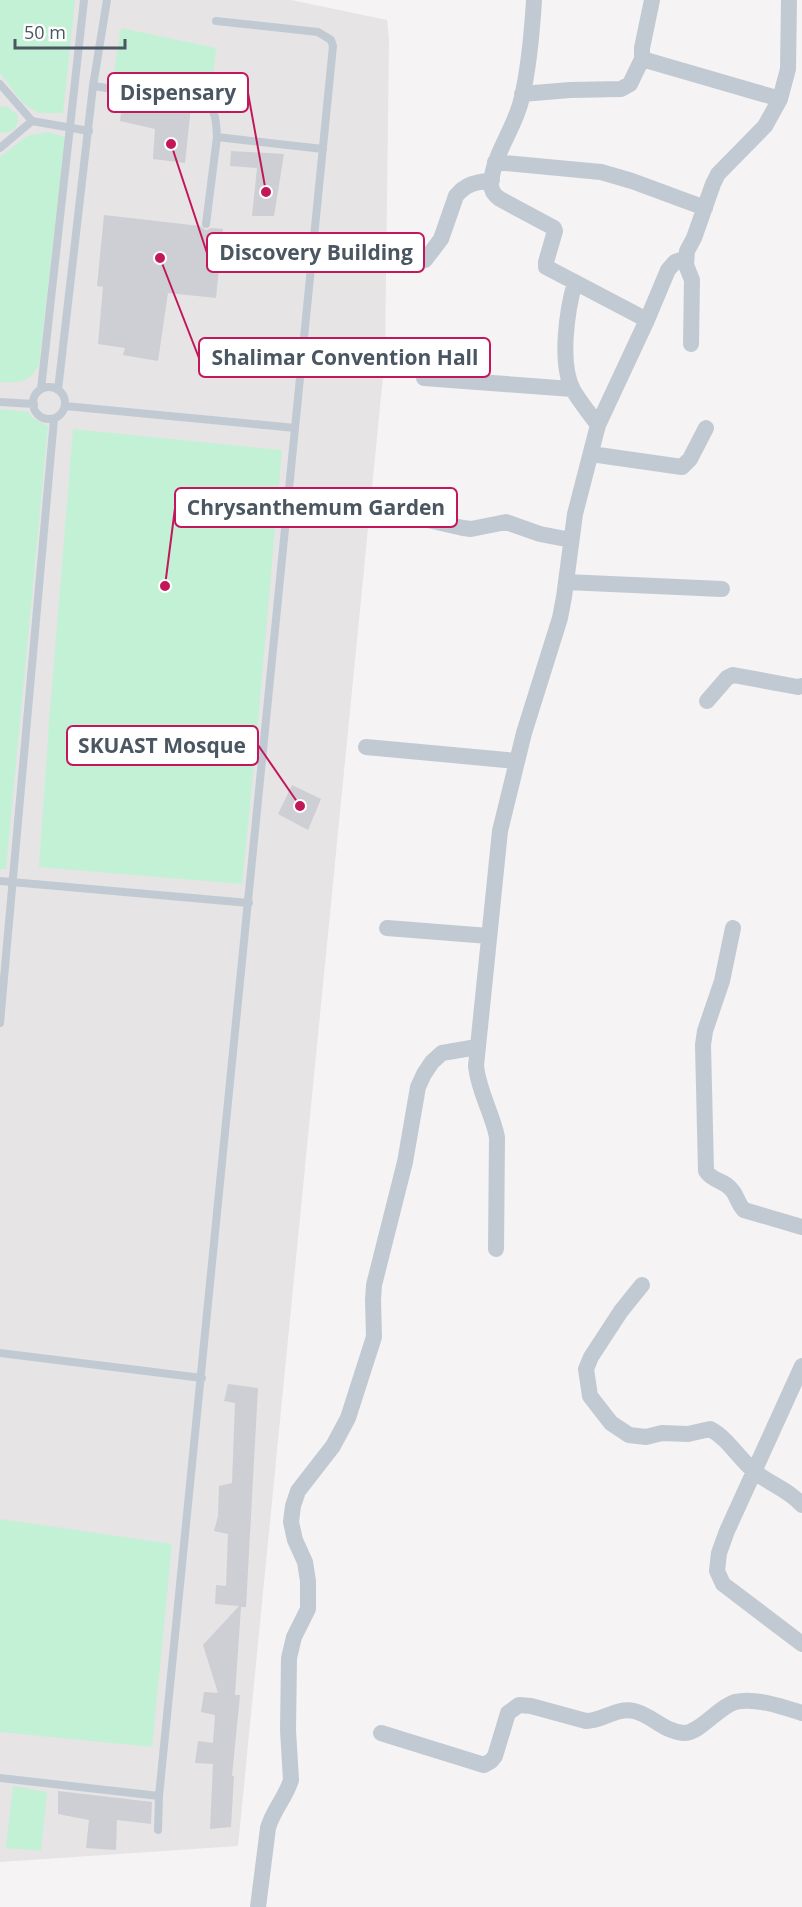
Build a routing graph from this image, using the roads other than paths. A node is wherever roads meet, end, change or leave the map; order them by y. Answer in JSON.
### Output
{"nodes":[{"id":1,"x":84,"y":0,"type":"edge"},
{"id":2,"x":107,"y":0,"type":"edge"},
{"id":3,"x":534,"y":0,"type":"edge"},
{"id":4,"x":652,"y":0,"type":"edge"},
{"id":5,"x":789,"y":0,"type":"edge"},
{"id":6,"x":216,"y":21,"type":"dead end"},
{"id":7,"x":642,"y":59,"type":"junction"},
{"id":8,"x":0,"y":84,"type":"edge"},
{"id":9,"x":93,"y":86,"type":"junction"},
{"id":10,"x":3,"y":93,"type":"edge"},
{"id":11,"x":522,"y":94,"type":"junction"},
{"id":12,"x":780,"y":99,"type":"junction"},
{"id":13,"x":32,"y":122,"type":"junction"},
{"id":14,"x":69,"y":129,"type":"junction"},
{"id":15,"x":89,"y":131,"type":"junction"},
{"id":16,"x":217,"y":137,"type":"junction"},
{"id":17,"x":0,"y":148,"type":"edge"},
{"id":18,"x":322,"y":149,"type":"junction"},
{"id":19,"x":495,"y":162,"type":"junction"},
{"id":20,"x":492,"y":180,"type":"junction"},
{"id":21,"x":705,"y":208,"type":"junction"},
{"id":22,"x":206,"y":224,"type":"dead end"},
{"id":23,"x":686,"y":258,"type":"junction"},
{"id":24,"x":425,"y":260,"type":"dead end"},
{"id":25,"x":575,"y":282,"type":"junction"},
{"id":26,"x":647,"y":320,"type":"junction"},
{"id":27,"x":691,"y":344,"type":"dead end"},
{"id":28,"x":424,"y":378,"type":"dead end"},
{"id":29,"x":41,"y":389,"type":"junction"},
{"id":30,"x":572,"y":389,"type":"junction"},
{"id":31,"x":58,"y":390,"type":"junction"},
{"id":32,"x":0,"y":402,"type":"edge"},
{"id":33,"x":34,"y":404,"type":"junction"},
{"id":34,"x":65,"y":406,"type":"junction"},
{"id":35,"x":54,"y":419,"type":"junction"},
{"id":36,"x":598,"y":425,"type":"junction"},
{"id":37,"x":295,"y":428,"type":"junction"},
{"id":38,"x":706,"y":428,"type":"dead end"},
{"id":39,"x":591,"y":454,"type":"junction"},
{"id":40,"x":397,"y":513,"type":"dead end"},
{"id":41,"x":571,"y":540,"type":"junction"},
{"id":42,"x":567,"y":582,"type":"junction"},
{"id":43,"x":722,"y":589,"type":"dead end"},
{"id":44,"x":802,"y":686,"type":"edge"},
{"id":45,"x":708,"y":701,"type":"dead end"},
{"id":46,"x":366,"y":747,"type":"dead end"},
{"id":47,"x":517,"y":761,"type":"junction"},
{"id":48,"x":0,"y":881,"type":"edge"},
{"id":49,"x":13,"y":882,"type":"junction"},
{"id":50,"x":249,"y":903,"type":"junction"},
{"id":51,"x":387,"y":928,"type":"dead end"},
{"id":52,"x":732,"y":928,"type":"dead end"},
{"id":53,"x":489,"y":936,"type":"junction"},
{"id":54,"x":0,"y":1023,"type":"edge"},
{"id":55,"x":477,"y":1047,"type":"junction"},
{"id":56,"x":802,"y":1227,"type":"edge"},
{"id":57,"x":496,"y":1250,"type":"dead end"},
{"id":58,"x":642,"y":1285,"type":"dead end"},
{"id":59,"x":0,"y":1353,"type":"edge"},
{"id":60,"x":802,"y":1366,"type":"edge"},
{"id":61,"x":202,"y":1378,"type":"junction"},
{"id":62,"x":798,"y":1386,"type":"edge"},
{"id":63,"x":755,"y":1472,"type":"junction"},
{"id":64,"x":802,"y":1505,"type":"edge"},
{"id":65,"x":802,"y":1644,"type":"edge"},
{"id":66,"x":802,"y":1713,"type":"edge"},
{"id":67,"x":381,"y":1733,"type":"dead end"},
{"id":68,"x":0,"y":1778,"type":"edge"},
{"id":69,"x":159,"y":1796,"type":"junction"},
{"id":70,"x":158,"y":1830,"type":"dead end"},
{"id":71,"x":258,"y":1907,"type":"edge"}],
"edges":[{"from":1,"to":14,"type":"lane"},
{"from":2,"to":9,"type":"lane"},
{"from":3,"to":11,"type":"street"},
{"from":4,"to":7,"type":"street"},
{"from":5,"to":12,"type":"street"},
{"from":6,"to":18,"type":"lane"},
{"from":7,"to":11,"type":"street"},
{"from":7,"to":12,"type":"street"},
{"from":8,"to":10,"type":"lane"},
{"from":9,"to":15,"type":"lane"},
{"from":9,"to":16,"type":"lane"},
{"from":10,"to":13,"type":"lane"},
{"from":11,"to":19,"type":"street"},
{"from":12,"to":21,"type":"street"},
{"from":13,"to":14,"type":"lane"},
{"from":13,"to":17,"type":"lane"},
{"from":14,"to":15,"type":"lane"},
{"from":14,"to":29,"type":"lane"},
{"from":15,"to":31,"type":"lane"},
{"from":16,"to":18,"type":"lane"},
{"from":16,"to":22,"type":"lane"},
{"from":18,"to":37,"type":"lane"},
{"from":19,"to":20,"type":"street"},
{"from":19,"to":21,"type":"street"},
{"from":20,"to":24,"type":"street"},
{"from":20,"to":25,"type":"street"},
{"from":21,"to":23,"type":"street"},
{"from":23,"to":26,"type":"street"},
{"from":23,"to":27,"type":"street"},
{"from":25,"to":26,"type":"street"},
{"from":25,"to":30,"type":"street"},
{"from":26,"to":36,"type":"street"},
{"from":28,"to":30,"type":"street"},
{"from":29,"to":31,"type":"lane"},
{"from":29,"to":33,"type":"lane"},
{"from":30,"to":36,"type":"street"},
{"from":31,"to":34,"type":"lane"},
{"from":32,"to":33,"type":"lane"},
{"from":33,"to":35,"type":"lane"},
{"from":34,"to":35,"type":"lane"},
{"from":34,"to":37,"type":"lane"},
{"from":35,"to":49,"type":"lane"},
{"from":36,"to":39,"type":"street"},
{"from":37,"to":50,"type":"lane"},
{"from":38,"to":39,"type":"street"},
{"from":39,"to":41,"type":"street"},
{"from":40,"to":41,"type":"street"},
{"from":41,"to":42,"type":"street"},
{"from":42,"to":43,"type":"street"},
{"from":42,"to":47,"type":"street"},
{"from":44,"to":45,"type":"street"},
{"from":46,"to":47,"type":"street"},
{"from":47,"to":53,"type":"street"},
{"from":48,"to":49,"type":"lane"},
{"from":49,"to":50,"type":"lane"},
{"from":49,"to":54,"type":"lane"},
{"from":50,"to":61,"type":"lane"},
{"from":51,"to":53,"type":"street"},
{"from":52,"to":56,"type":"street"},
{"from":53,"to":55,"type":"street"},
{"from":55,"to":57,"type":"street"},
{"from":55,"to":71,"type":"street"},
{"from":58,"to":63,"type":"street"},
{"from":59,"to":61,"type":"lane"},
{"from":60,"to":62,"type":"street"},
{"from":61,"to":69,"type":"lane"},
{"from":62,"to":63,"type":"street"},
{"from":63,"to":64,"type":"street"},
{"from":63,"to":65,"type":"street"},
{"from":66,"to":67,"type":"street"},
{"from":68,"to":69,"type":"lane"},
{"from":69,"to":70,"type":"lane"}]}
